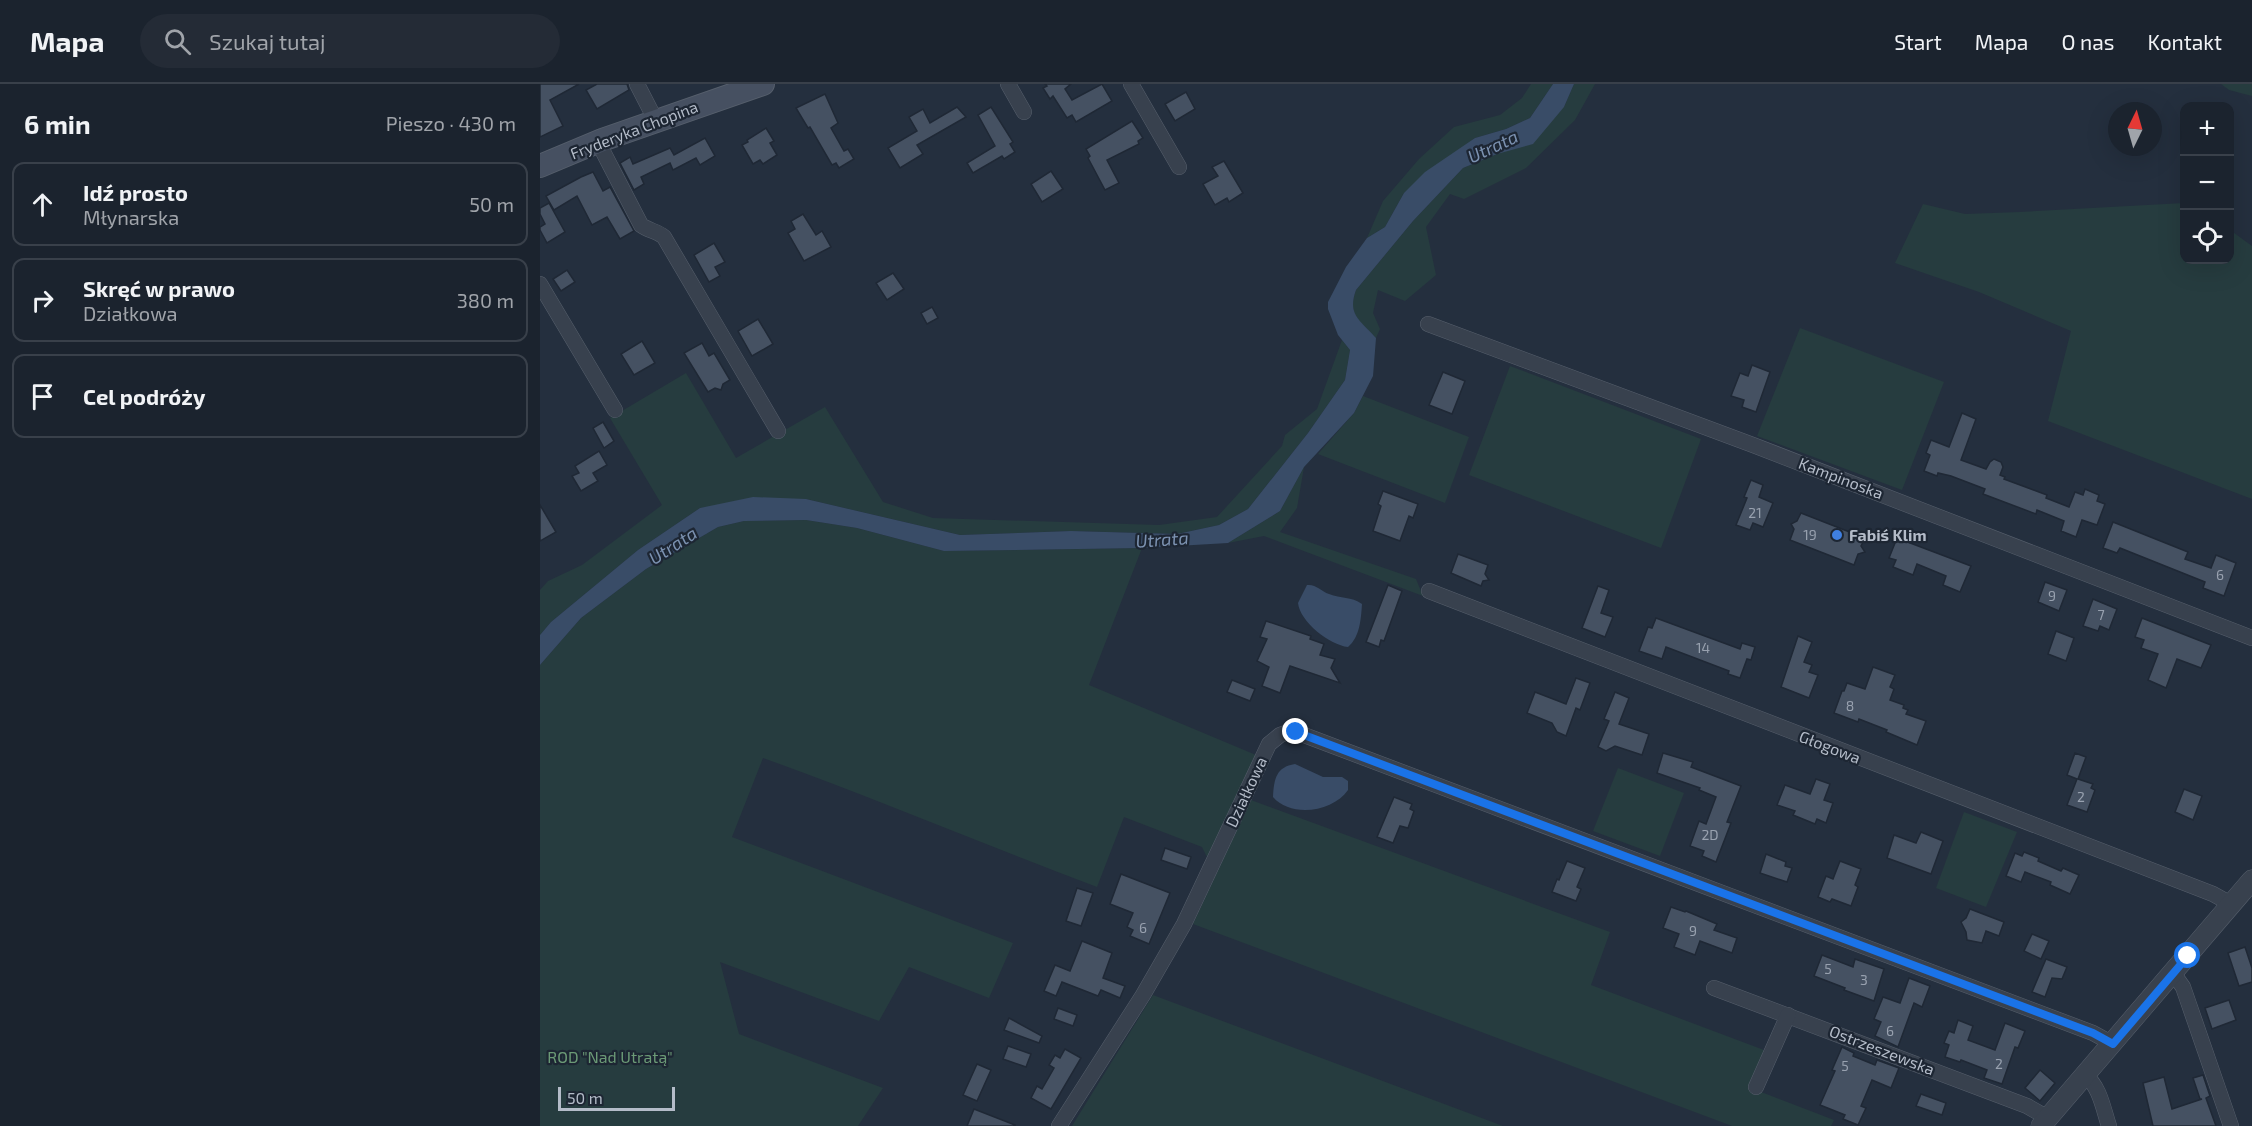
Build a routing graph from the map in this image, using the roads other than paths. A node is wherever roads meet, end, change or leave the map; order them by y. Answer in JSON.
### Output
{"nodes":[{"id":1,"x":637,"y":84,"type":"edge"},
{"id":2,"x":763,"y":84,"type":"edge"},
{"id":3,"x":1008,"y":84,"type":"edge"},
{"id":4,"x":1131,"y":84,"type":"edge"},
{"id":5,"x":1024,"y":112,"type":"dead end"},
{"id":6,"x":656,"y":121,"type":"junction"},
{"id":7,"x":598,"y":142,"type":"junction"},
{"id":8,"x":540,"y":166,"type":"edge"},
{"id":9,"x":1179,"y":167,"type":"dead end"},
{"id":10,"x":540,"y":284,"type":"edge"},
{"id":11,"x":1428,"y":324,"type":"dead end"},
{"id":12,"x":615,"y":410,"type":"dead end"},
{"id":13,"x":778,"y":430,"type":"dead end"},
{"id":14,"x":1429,"y":591,"type":"dead end"},
{"id":15,"x":2252,"y":638,"type":"edge"},
{"id":16,"x":2252,"y":880,"type":"edge"},
{"id":17,"x":2231,"y":904,"type":"junction"},
{"id":18,"x":2173,"y":973,"type":"junction"},
{"id":19,"x":1714,"y":988,"type":"dead end"},
{"id":20,"x":1788,"y":1015,"type":"junction"},
{"id":21,"x":2113,"y":1044,"type":"junction"},
{"id":22,"x":2085,"y":1075,"type":"junction"},
{"id":23,"x":1756,"y":1087,"type":"dead end"},
{"id":24,"x":2044,"y":1122,"type":"edge"},
{"id":25,"x":1059,"y":1126,"type":"edge"},
{"id":26,"x":2109,"y":1126,"type":"edge"},
{"id":27,"x":2231,"y":1126,"type":"edge"}],
"edges":[{"from":1,"to":6,"type":"street"},
{"from":2,"to":6,"type":"main road","name":"Fryderyka Chopina"},
{"from":3,"to":5,"type":"street"},
{"from":4,"to":9,"type":"street"},
{"from":6,"to":7,"type":"main road","name":"Fryderyka Chopina"},
{"from":7,"to":8,"type":"main road","name":"Fryderyka Chopina"},
{"from":7,"to":13,"type":"street"},
{"from":10,"to":12,"type":"street"},
{"from":11,"to":15,"type":"street","name":"Kampinoska"},
{"from":14,"to":17,"type":"street","name":"Głogowa"},
{"from":16,"to":17,"type":"street"},
{"from":17,"to":18,"type":"street"},
{"from":18,"to":21,"type":"street"},
{"from":18,"to":27,"type":"street"},
{"from":19,"to":20,"type":"street","name":"Ostrzeszewska"},
{"from":20,"to":23,"type":"street"},
{"from":20,"to":24,"type":"street","name":"Ostrzeszewska"},
{"from":21,"to":22,"type":"street"},
{"from":21,"to":25,"type":"street","name":"Działkowa"},
{"from":22,"to":24,"type":"street"},
{"from":22,"to":26,"type":"street"}]}
